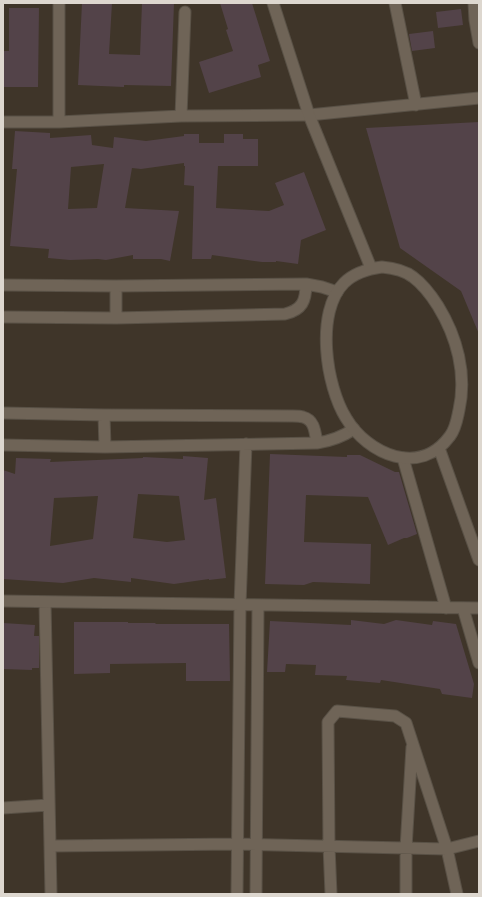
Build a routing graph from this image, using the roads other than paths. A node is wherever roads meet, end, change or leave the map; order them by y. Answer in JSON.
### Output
{"nodes":[{"id":1,"x":59,"y":3,"type":"edge"},
{"id":2,"x":273,"y":3,"type":"edge"},
{"id":3,"x":395,"y":3,"type":"edge"},
{"id":4,"x":474,"y":3,"type":"edge"},
{"id":5,"x":185,"y":12,"type":"dead end"},
{"id":6,"x":479,"y":43,"type":"edge"},
{"id":7,"x":479,"y":98,"type":"edge"},
{"id":8,"x":416,"y":105,"type":"junction"},
{"id":9,"x":309,"y":115,"type":"junction"},
{"id":10,"x":181,"y":116,"type":"junction"},
{"id":11,"x":3,"y":122,"type":"edge"},
{"id":12,"x":58,"y":122,"type":"junction"},
{"id":13,"x":371,"y":268,"type":"junction"},
{"id":14,"x":3,"y":284,"type":"edge"},
{"id":15,"x":306,"y":284,"type":"junction"},
{"id":16,"x":116,"y":286,"type":"junction"},
{"id":17,"x":337,"y":292,"type":"junction"},
{"id":18,"x":3,"y":317,"type":"edge"},
{"id":19,"x":116,"y":318,"type":"junction"},
{"id":20,"x":3,"y":412,"type":"edge"},
{"id":21,"x":104,"y":415,"type":"junction"},
{"id":22,"x":354,"y":429,"type":"junction"},
{"id":23,"x":317,"y":443,"type":"junction"},
{"id":24,"x":246,"y":444,"type":"junction"},
{"id":25,"x":3,"y":445,"type":"edge"},
{"id":26,"x":105,"y":447,"type":"junction"},
{"id":27,"x":439,"y":448,"type":"junction"},
{"id":28,"x":403,"y":458,"type":"junction"},
{"id":29,"x":479,"y":560,"type":"edge"},
{"id":30,"x":3,"y":601,"type":"edge"},
{"id":31,"x":45,"y":602,"type":"junction"},
{"id":32,"x":240,"y":605,"type":"junction"},
{"id":33,"x":258,"y":605,"type":"junction"},
{"id":34,"x":446,"y":608,"type":"junction"},
{"id":35,"x":463,"y":608,"type":"junction"},
{"id":36,"x":479,"y":608,"type":"edge"},
{"id":37,"x":479,"y":663,"type":"edge"},
{"id":38,"x":412,"y":741,"type":"junction"},
{"id":39,"x":49,"y":805,"type":"junction"},
{"id":40,"x":3,"y":808,"type":"edge"},
{"id":41,"x":479,"y":841,"type":"edge"},
{"id":42,"x":237,"y":844,"type":"junction"},
{"id":43,"x":256,"y":845,"type":"junction"},
{"id":44,"x":50,"y":846,"type":"junction"},
{"id":45,"x":329,"y":846,"type":"junction"},
{"id":46,"x":406,"y":848,"type":"junction"},
{"id":47,"x":447,"y":849,"type":"junction"},
{"id":48,"x":51,"y":894,"type":"edge"},
{"id":49,"x":237,"y":894,"type":"edge"},
{"id":50,"x":256,"y":894,"type":"edge"},
{"id":51,"x":331,"y":894,"type":"edge"},
{"id":52,"x":406,"y":894,"type":"edge"},
{"id":53,"x":457,"y":894,"type":"edge"}],
"edges":[{"from":1,"to":12,"type":"street"},
{"from":2,"to":9,"type":"street"},
{"from":3,"to":8,"type":"street"},
{"from":4,"to":6,"type":"street"},
{"from":5,"to":10,"type":"street"},
{"from":7,"to":8,"type":"street"},
{"from":8,"to":9,"type":"street"},
{"from":9,"to":10,"type":"street"},
{"from":9,"to":13,"type":"street"},
{"from":10,"to":12,"type":"street"},
{"from":11,"to":12,"type":"street"},
{"from":13,"to":17,"type":"street"},
{"from":13,"to":27,"type":"street"},
{"from":14,"to":16,"type":"street"},
{"from":15,"to":16,"type":"street"},
{"from":15,"to":17,"type":"street"},
{"from":15,"to":19,"type":"street"},
{"from":16,"to":19,"type":"street"},
{"from":17,"to":22,"type":"street"},
{"from":18,"to":19,"type":"street"},
{"from":20,"to":21,"type":"street"},
{"from":21,"to":23,"type":"street"},
{"from":21,"to":26,"type":"street"},
{"from":22,"to":23,"type":"street"},
{"from":22,"to":28,"type":"street"},
{"from":23,"to":24,"type":"street"},
{"from":24,"to":26,"type":"street"},
{"from":24,"to":32,"type":"street"},
{"from":25,"to":26,"type":"street"},
{"from":27,"to":28,"type":"street"},
{"from":27,"to":29,"type":"street"},
{"from":28,"to":34,"type":"street"},
{"from":30,"to":31,"type":"street"},
{"from":31,"to":32,"type":"street"},
{"from":31,"to":39,"type":"street"},
{"from":32,"to":33,"type":"street"},
{"from":32,"to":42,"type":"street"},
{"from":33,"to":34,"type":"street"},
{"from":33,"to":43,"type":"street"},
{"from":34,"to":35,"type":"street"},
{"from":35,"to":36,"type":"street"},
{"from":35,"to":37,"type":"street"},
{"from":38,"to":45,"type":"street"},
{"from":38,"to":46,"type":"street"},
{"from":38,"to":47,"type":"street"},
{"from":39,"to":40,"type":"street"},
{"from":39,"to":44,"type":"street"},
{"from":41,"to":47,"type":"street"},
{"from":42,"to":43,"type":"street"},
{"from":42,"to":44,"type":"street"},
{"from":42,"to":49,"type":"street"},
{"from":43,"to":45,"type":"street"},
{"from":43,"to":50,"type":"street"},
{"from":44,"to":48,"type":"street"},
{"from":45,"to":46,"type":"street"},
{"from":45,"to":51,"type":"street"},
{"from":46,"to":47,"type":"street"},
{"from":46,"to":52,"type":"street"},
{"from":47,"to":53,"type":"street"}]}
